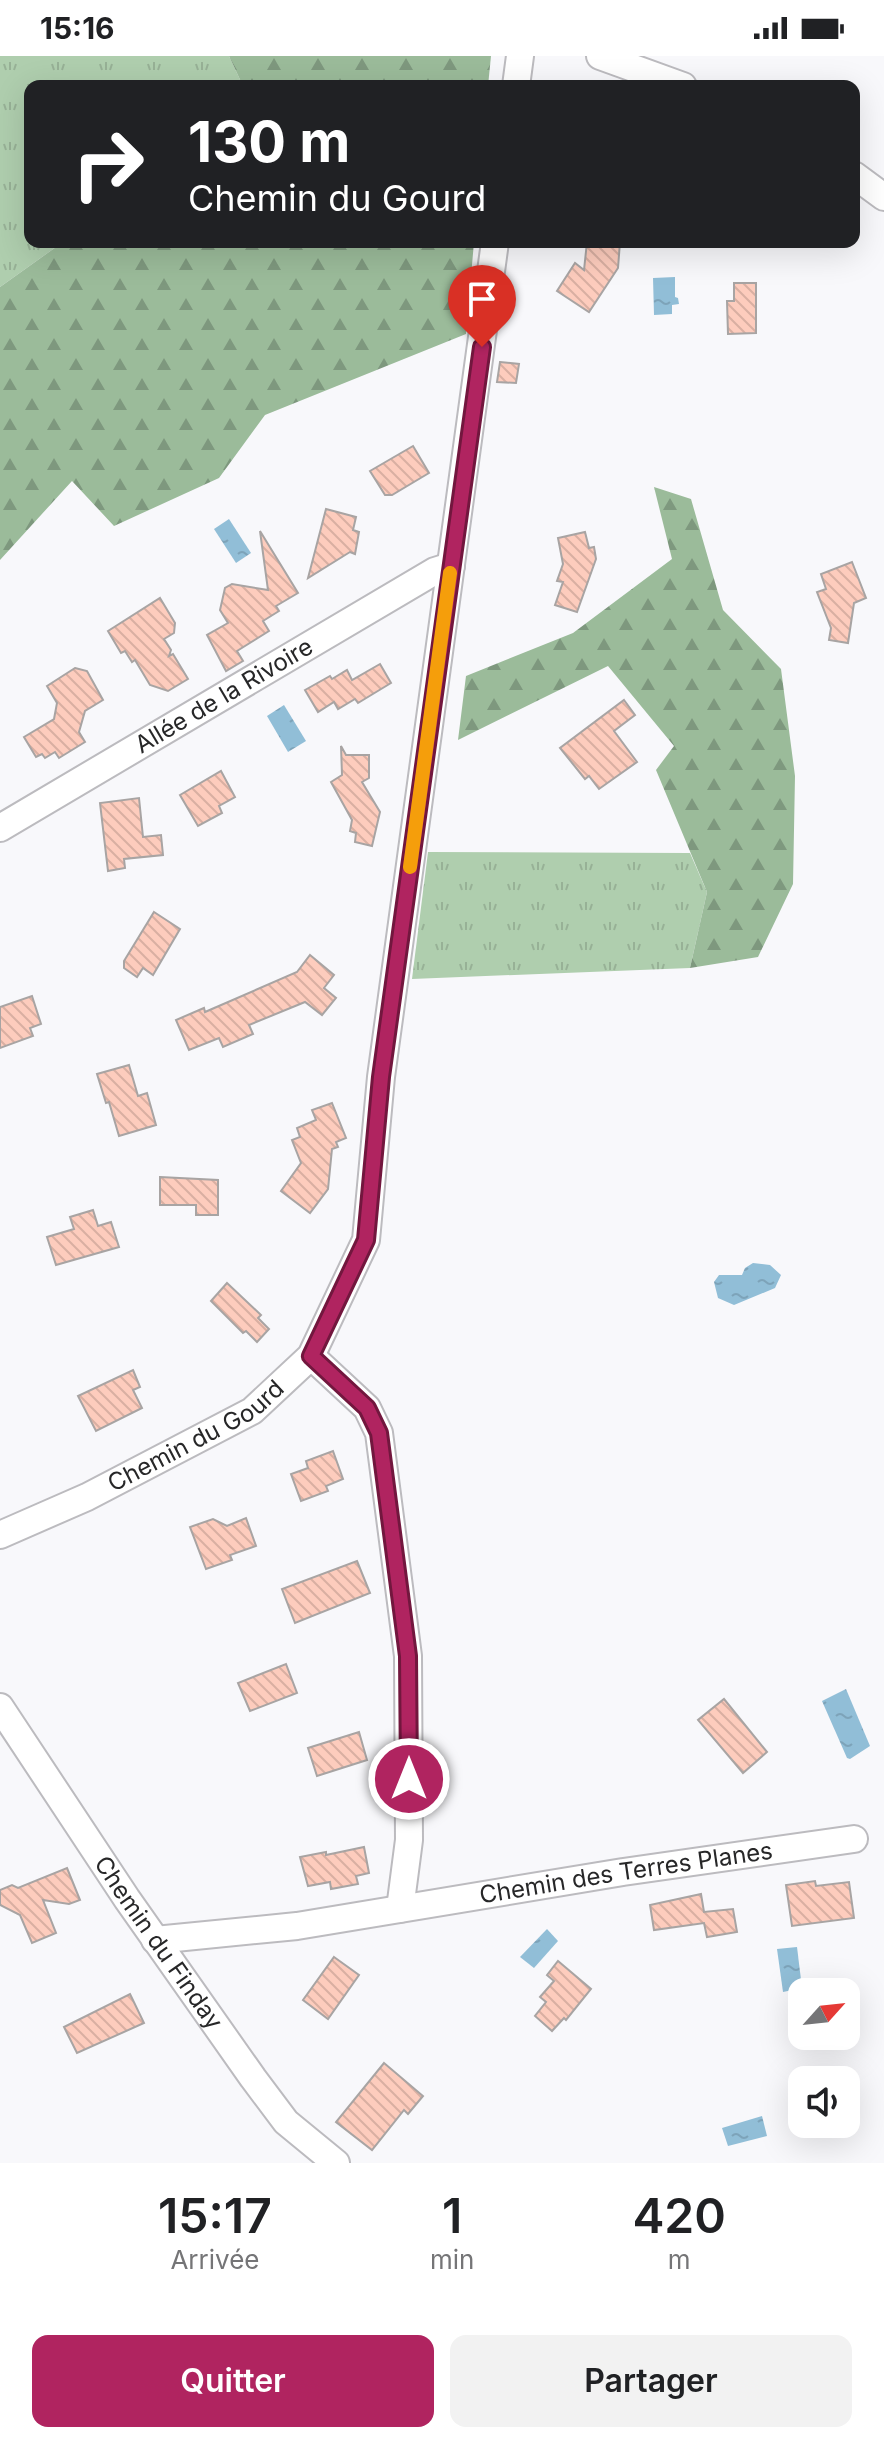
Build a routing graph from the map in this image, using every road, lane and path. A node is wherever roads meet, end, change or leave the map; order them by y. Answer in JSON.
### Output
{"nodes":[{"id":1,"x":520,"y":56,"type":"edge"},
{"id":2,"x":600,"y":56,"type":"edge"},
{"id":3,"x":517,"y":80,"type":"edge"},
{"id":4,"x":666,"y":80,"type":"edge"},
{"id":5,"x":860,"y":179,"type":"edge"},
{"id":6,"x":884,"y":197,"type":"edge"},
{"id":7,"x":494,"y":248,"type":"edge"},
{"id":8,"x":451,"y":566,"type":"junction"},
{"id":9,"x":0,"y":828,"type":"edge"},
{"id":10,"x":311,"y":1356,"type":"junction"},
{"id":11,"x":0,"y":1535,"type":"edge"},
{"id":12,"x":0,"y":1707,"type":"edge"},
{"id":13,"x":854,"y":1839,"type":"dead end"},
{"id":14,"x":400,"y":1909,"type":"junction"},
{"id":15,"x":155,"y":1940,"type":"junction"},
{"id":16,"x":336,"y":2163,"type":"edge"}],
"edges":[{"from":1,"to":3,"type":"street"},
{"from":2,"to":4,"type":"street"},
{"from":5,"to":6,"type":"street"},
{"from":7,"to":8,"type":"street","name":"Chemin du Gourd"},
{"from":8,"to":9,"type":"street","name":"Allée de la Rivoire"},
{"from":8,"to":10,"type":"street","name":"Chemin du Gourd"},
{"from":10,"to":11,"type":"street","name":"Chemin du Gourd"},
{"from":10,"to":14,"type":"street"},
{"from":12,"to":15,"type":"street","name":"Chemin du Finday"},
{"from":13,"to":14,"type":"street","name":"Chemin des Terres Planes"},
{"from":14,"to":15,"type":"street","name":"Chemin des Terres Planes"},
{"from":15,"to":16,"type":"street","name":"Chemin du Finday"}]}
